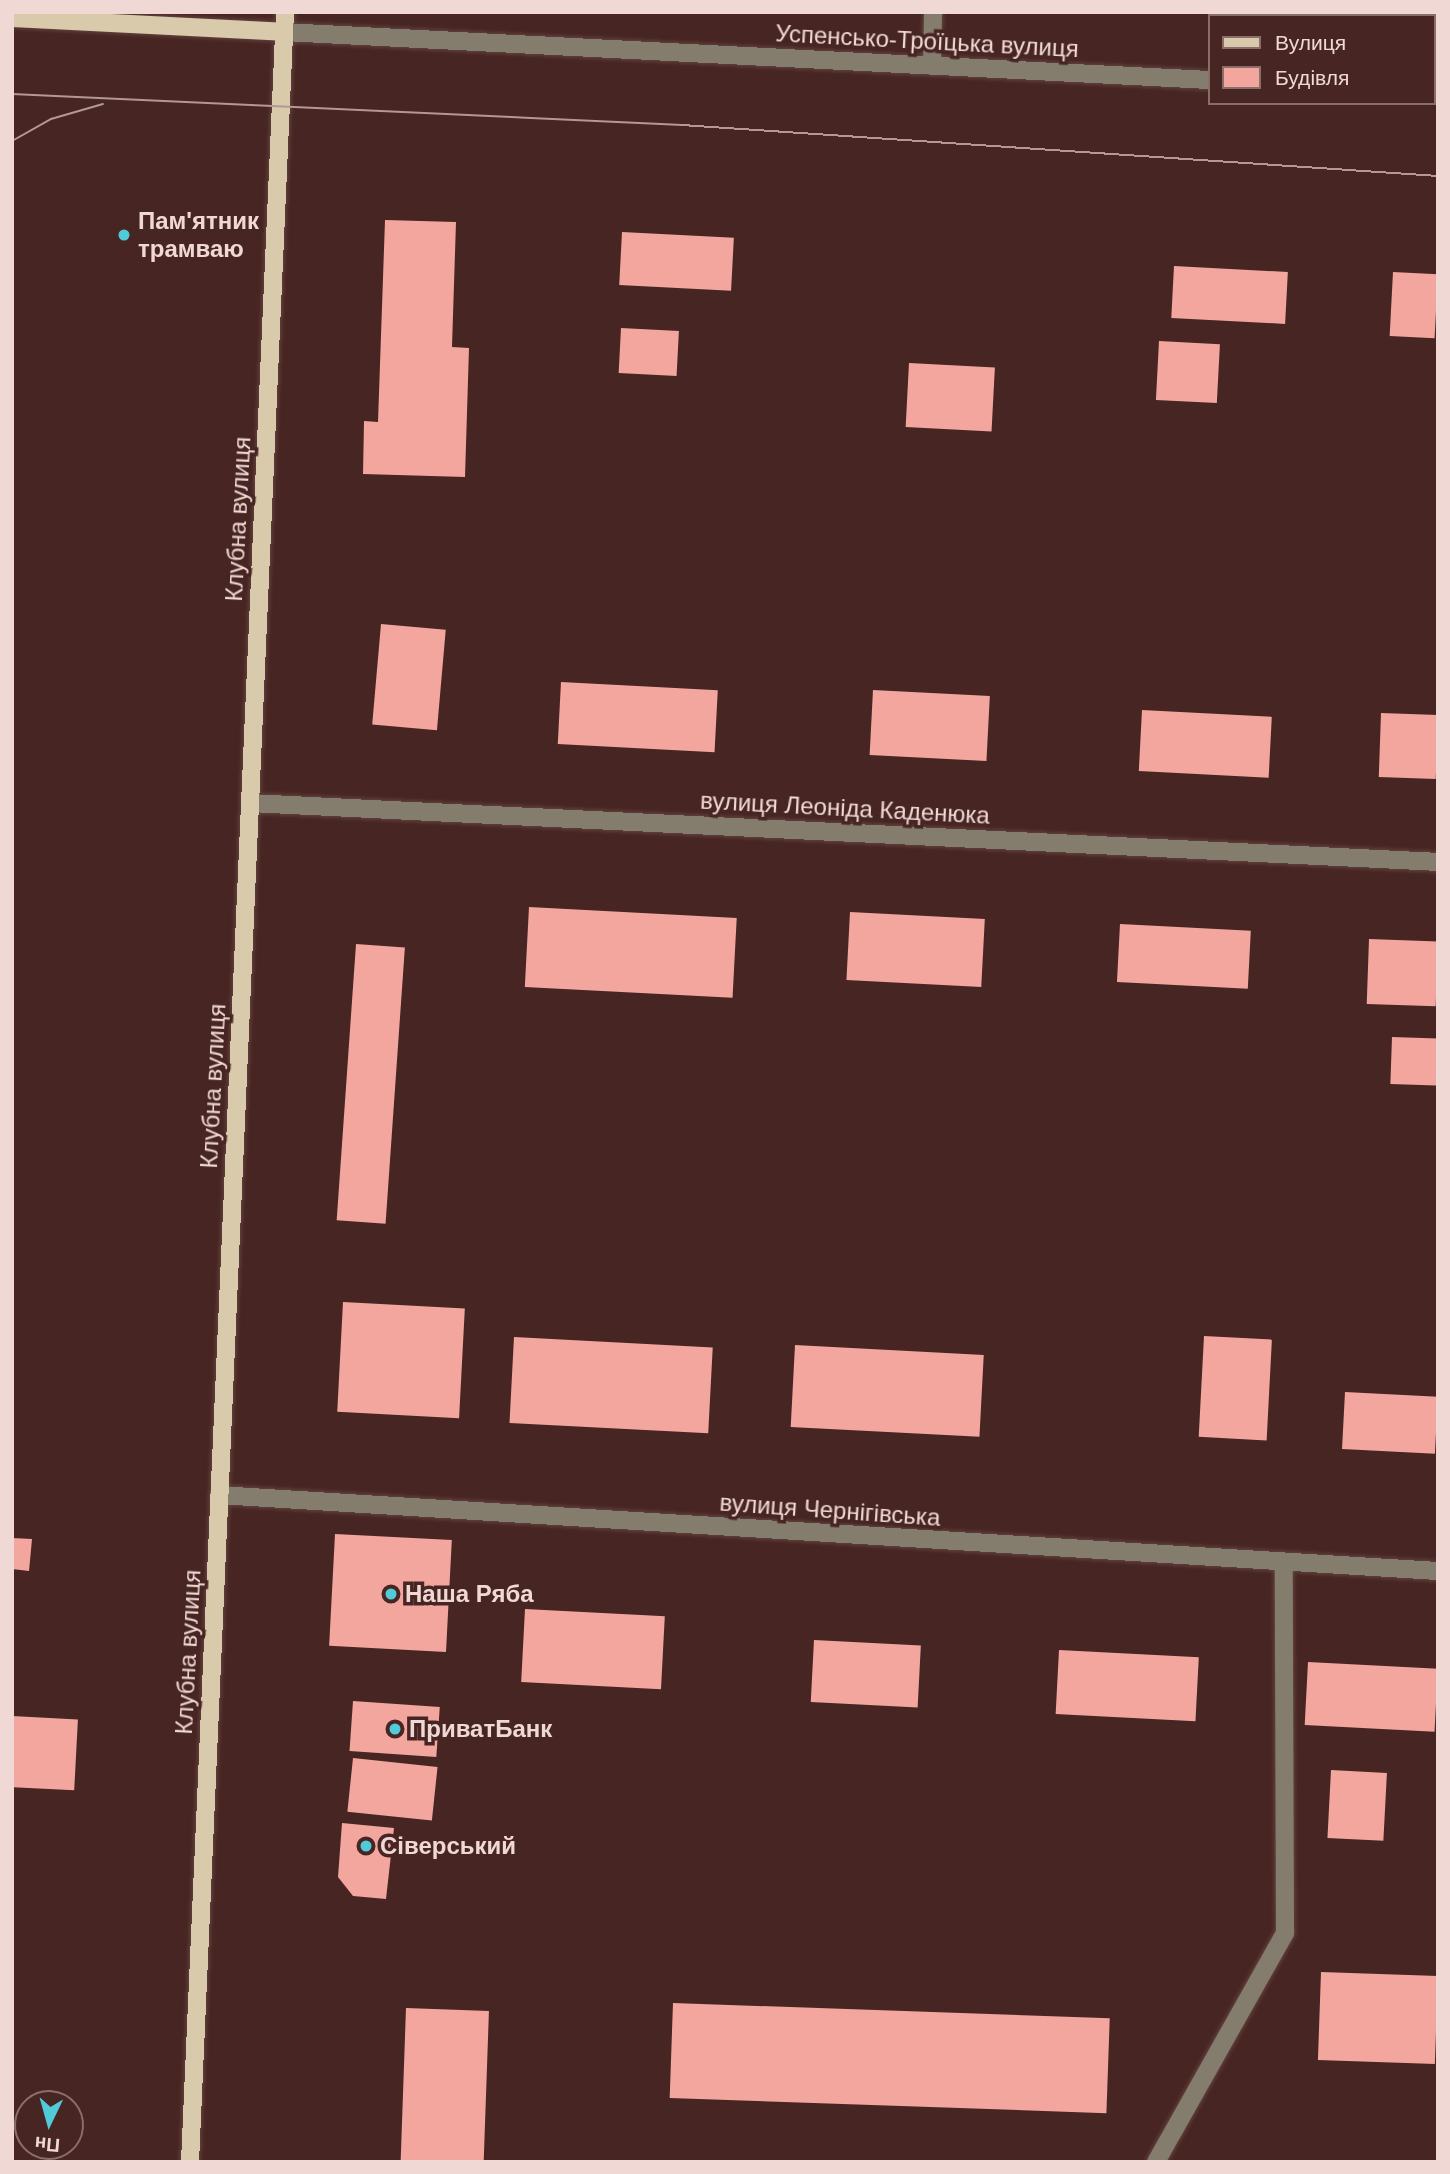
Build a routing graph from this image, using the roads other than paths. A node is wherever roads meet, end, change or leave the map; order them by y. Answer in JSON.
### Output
{"nodes":[{"id":1,"x":285,"y":12,"type":"edge"},
{"id":2,"x":933,"y":12,"type":"edge"},
{"id":3,"x":12,"y":18,"type":"edge"},
{"id":4,"x":284,"y":32,"type":"junction"},
{"id":5,"x":932,"y":66,"type":"junction"},
{"id":6,"x":1208,"y":80,"type":"edge"},
{"id":7,"x":250,"y":803,"type":"junction"},
{"id":8,"x":1438,"y":862,"type":"edge"},
{"id":9,"x":219,"y":1495,"type":"junction"},
{"id":10,"x":1284,"y":1564,"type":"junction"},
{"id":11,"x":1438,"y":1571,"type":"edge"},
{"id":12,"x":190,"y":2162,"type":"edge"},
{"id":13,"x":1156,"y":2162,"type":"edge"}],
"edges":[{"from":1,"to":4,"type":"main road","name":"Клубна вулиця"},
{"from":2,"to":5,"type":"street"},
{"from":3,"to":4,"type":"main road","name":"Успенсько-Троїцька вулиця"},
{"from":4,"to":5,"type":"street","name":"Успенсько-Троїцька вулиця"},
{"from":4,"to":7,"type":"main road","name":"Клубна вулиця"},
{"from":5,"to":6,"type":"street","name":"Успенсько-Троїцька вулиця"},
{"from":7,"to":8,"type":"street","name":"вулиця Леоніда Каденюка"},
{"from":7,"to":9,"type":"main road","name":"Клубна вулиця"},
{"from":9,"to":10,"type":"street","name":"вулиця Чернігівська"},
{"from":9,"to":12,"type":"main road","name":"Клубна вулиця"},
{"from":10,"to":11,"type":"street","name":"вулиця Чернігівська"},
{"from":10,"to":13,"type":"street"}]}
